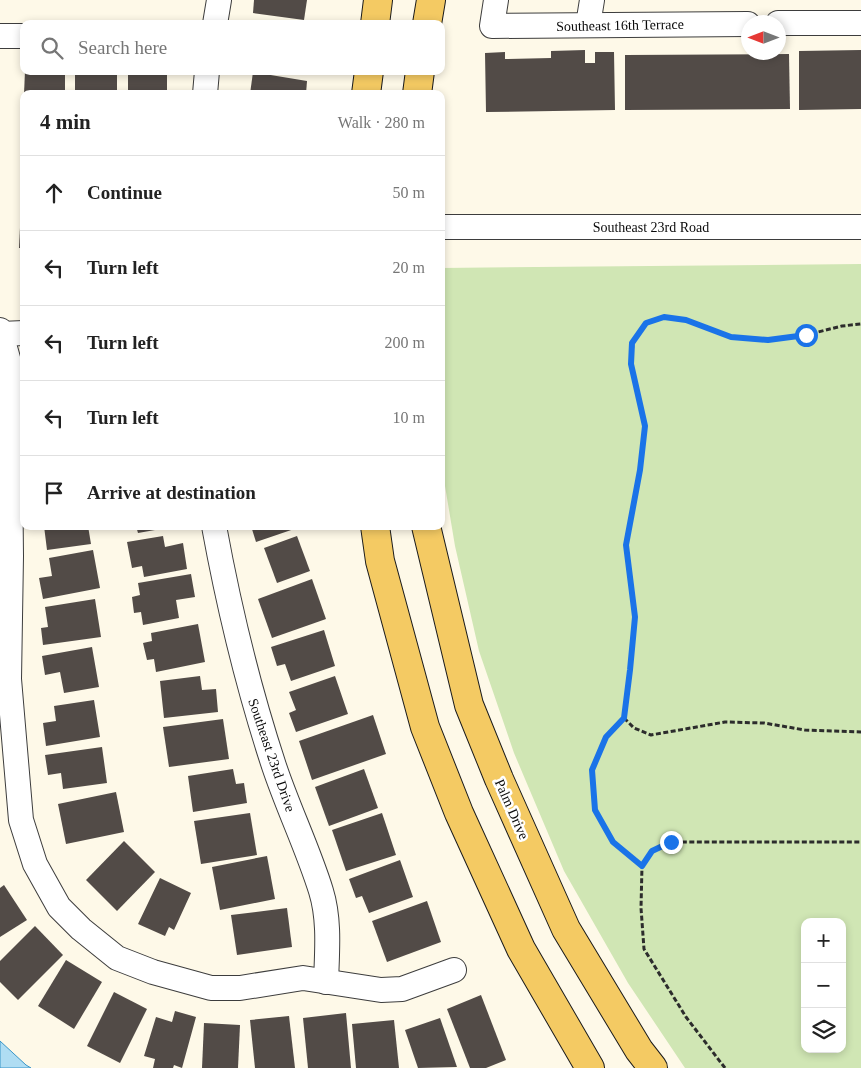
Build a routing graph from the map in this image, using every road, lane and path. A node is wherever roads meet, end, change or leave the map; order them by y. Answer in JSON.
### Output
{"nodes":[{"id":1,"x":219,"y":0,"type":"edge"},
{"id":2,"x":378,"y":0,"type":"edge"},
{"id":3,"x":431,"y":0,"type":"edge"},
{"id":4,"x":496,"y":0,"type":"edge"},
{"id":5,"x":592,"y":0,"type":"edge"},
{"id":6,"x":216,"y":20,"type":"edge"},
{"id":7,"x":376,"y":20,"type":"edge"},
{"id":8,"x":428,"y":20,"type":"edge"},
{"id":9,"x":786,"y":23,"type":"edge"},
{"id":10,"x":861,"y":23,"type":"edge"},
{"id":11,"x":741,"y":24,"type":"edge"},
{"id":12,"x":588,"y":25,"type":"junction"},
{"id":13,"x":0,"y":36,"type":"edge"},
{"id":14,"x":20,"y":36,"type":"edge"},
{"id":15,"x":207,"y":75,"type":"edge"},
{"id":16,"x":368,"y":75,"type":"edge"},
{"id":17,"x":419,"y":75,"type":"edge"},
{"id":18,"x":205,"y":90,"type":"edge"},
{"id":19,"x":367,"y":90,"type":"edge"},
{"id":20,"x":418,"y":90,"type":"edge"},
{"id":21,"x":445,"y":227,"type":"edge"},
{"id":22,"x":861,"y":227,"type":"edge"},
{"id":23,"x":861,"y":324,"type":"edge"},
{"id":24,"x":8,"y":333,"type":"edge"},
{"id":25,"x":11,"y":494,"type":"edge"},
{"id":26,"x":215,"y":530,"type":"edge"},
{"id":27,"x":376,"y":530,"type":"edge"},
{"id":28,"x":427,"y":530,"type":"edge"},
{"id":29,"x":624,"y":718,"type":"junction"},
{"id":30,"x":861,"y":732,"type":"edge"},
{"id":31,"x":861,"y":842,"type":"edge"},
{"id":32,"x":642,"y":866,"type":"junction"},
{"id":33,"x":454,"y":970,"type":"dead end"},
{"id":34,"x":326,"y":982,"type":"junction"},
{"id":35,"x":590,"y":1068,"type":"edge"},
{"id":36,"x":653,"y":1068,"type":"edge"},
{"id":37,"x":725,"y":1068,"type":"edge"}],
"edges":[{"from":1,"to":6,"type":"street"},
{"from":2,"to":7,"type":"main road"},
{"from":3,"to":8,"type":"main road"},
{"from":4,"to":12,"type":"street","name":"Southeast 16th Terrace"},
{"from":5,"to":12,"type":"street"},
{"from":9,"to":10,"type":"street"},
{"from":11,"to":12,"type":"street","name":"Southeast 16th Terrace"},
{"from":13,"to":14,"type":"street"},
{"from":15,"to":18,"type":"street"},
{"from":16,"to":19,"type":"main road"},
{"from":17,"to":20,"type":"main road"},
{"from":21,"to":22,"type":"street","name":"Southeast 23rd Road"},
{"from":23,"to":29,"type":"path"},
{"from":24,"to":25,"type":"street"},
{"from":25,"to":34,"type":"street"},
{"from":26,"to":34,"type":"street","name":"Southeast 23rd Drive"},
{"from":27,"to":35,"type":"main road"},
{"from":28,"to":36,"type":"main road","name":"Palm Drive"},
{"from":29,"to":30,"type":"path"},
{"from":29,"to":32,"type":"path"},
{"from":31,"to":32,"type":"path"},
{"from":32,"to":37,"type":"path"},
{"from":33,"to":34,"type":"street"}]}
